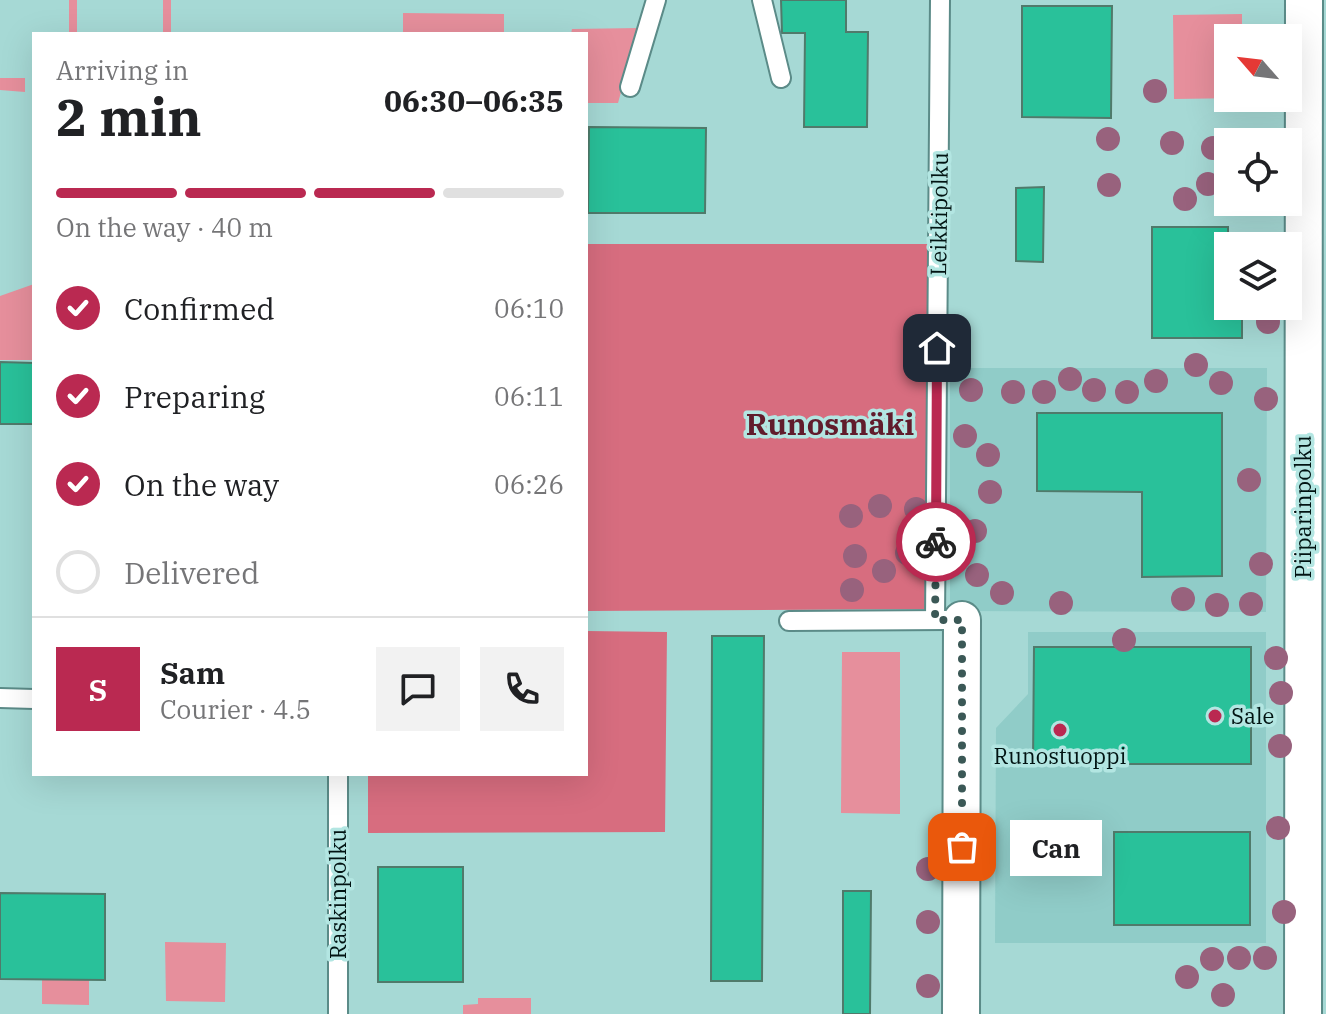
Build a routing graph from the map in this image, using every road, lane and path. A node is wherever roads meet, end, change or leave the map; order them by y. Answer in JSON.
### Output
{"nodes":[{"id":1,"x":656,"y":0,"type":"edge"},
{"id":2,"x":762,"y":0,"type":"edge"},
{"id":3,"x":940,"y":0,"type":"edge"},
{"id":4,"x":1304,"y":0,"type":"edge"},
{"id":5,"x":781,"y":78,"type":"dead end"},
{"id":6,"x":630,"y":87,"type":"dead end"},
{"id":7,"x":949,"y":620,"type":"junction"},
{"id":8,"x":789,"y":621,"type":"dead end"},
{"id":9,"x":0,"y":698,"type":"edge"},
{"id":10,"x":32,"y":699,"type":"edge"},
{"id":11,"x":338,"y":776,"type":"edge"},
{"id":12,"x":338,"y":1014,"type":"edge"},
{"id":13,"x":961,"y":1014,"type":"edge"},
{"id":14,"x":1303,"y":1014,"type":"edge"}],
"edges":[{"from":1,"to":6,"type":"lane"},
{"from":2,"to":5,"type":"lane"},
{"from":3,"to":7,"type":"lane","name":"Leikkipolku"},
{"from":4,"to":14,"type":"street","name":"Piiparinpolku"},
{"from":7,"to":8,"type":"lane"},
{"from":7,"to":13,"type":"street"},
{"from":9,"to":10,"type":"lane"},
{"from":11,"to":12,"type":"lane","name":"Raskinpolku"}]}
